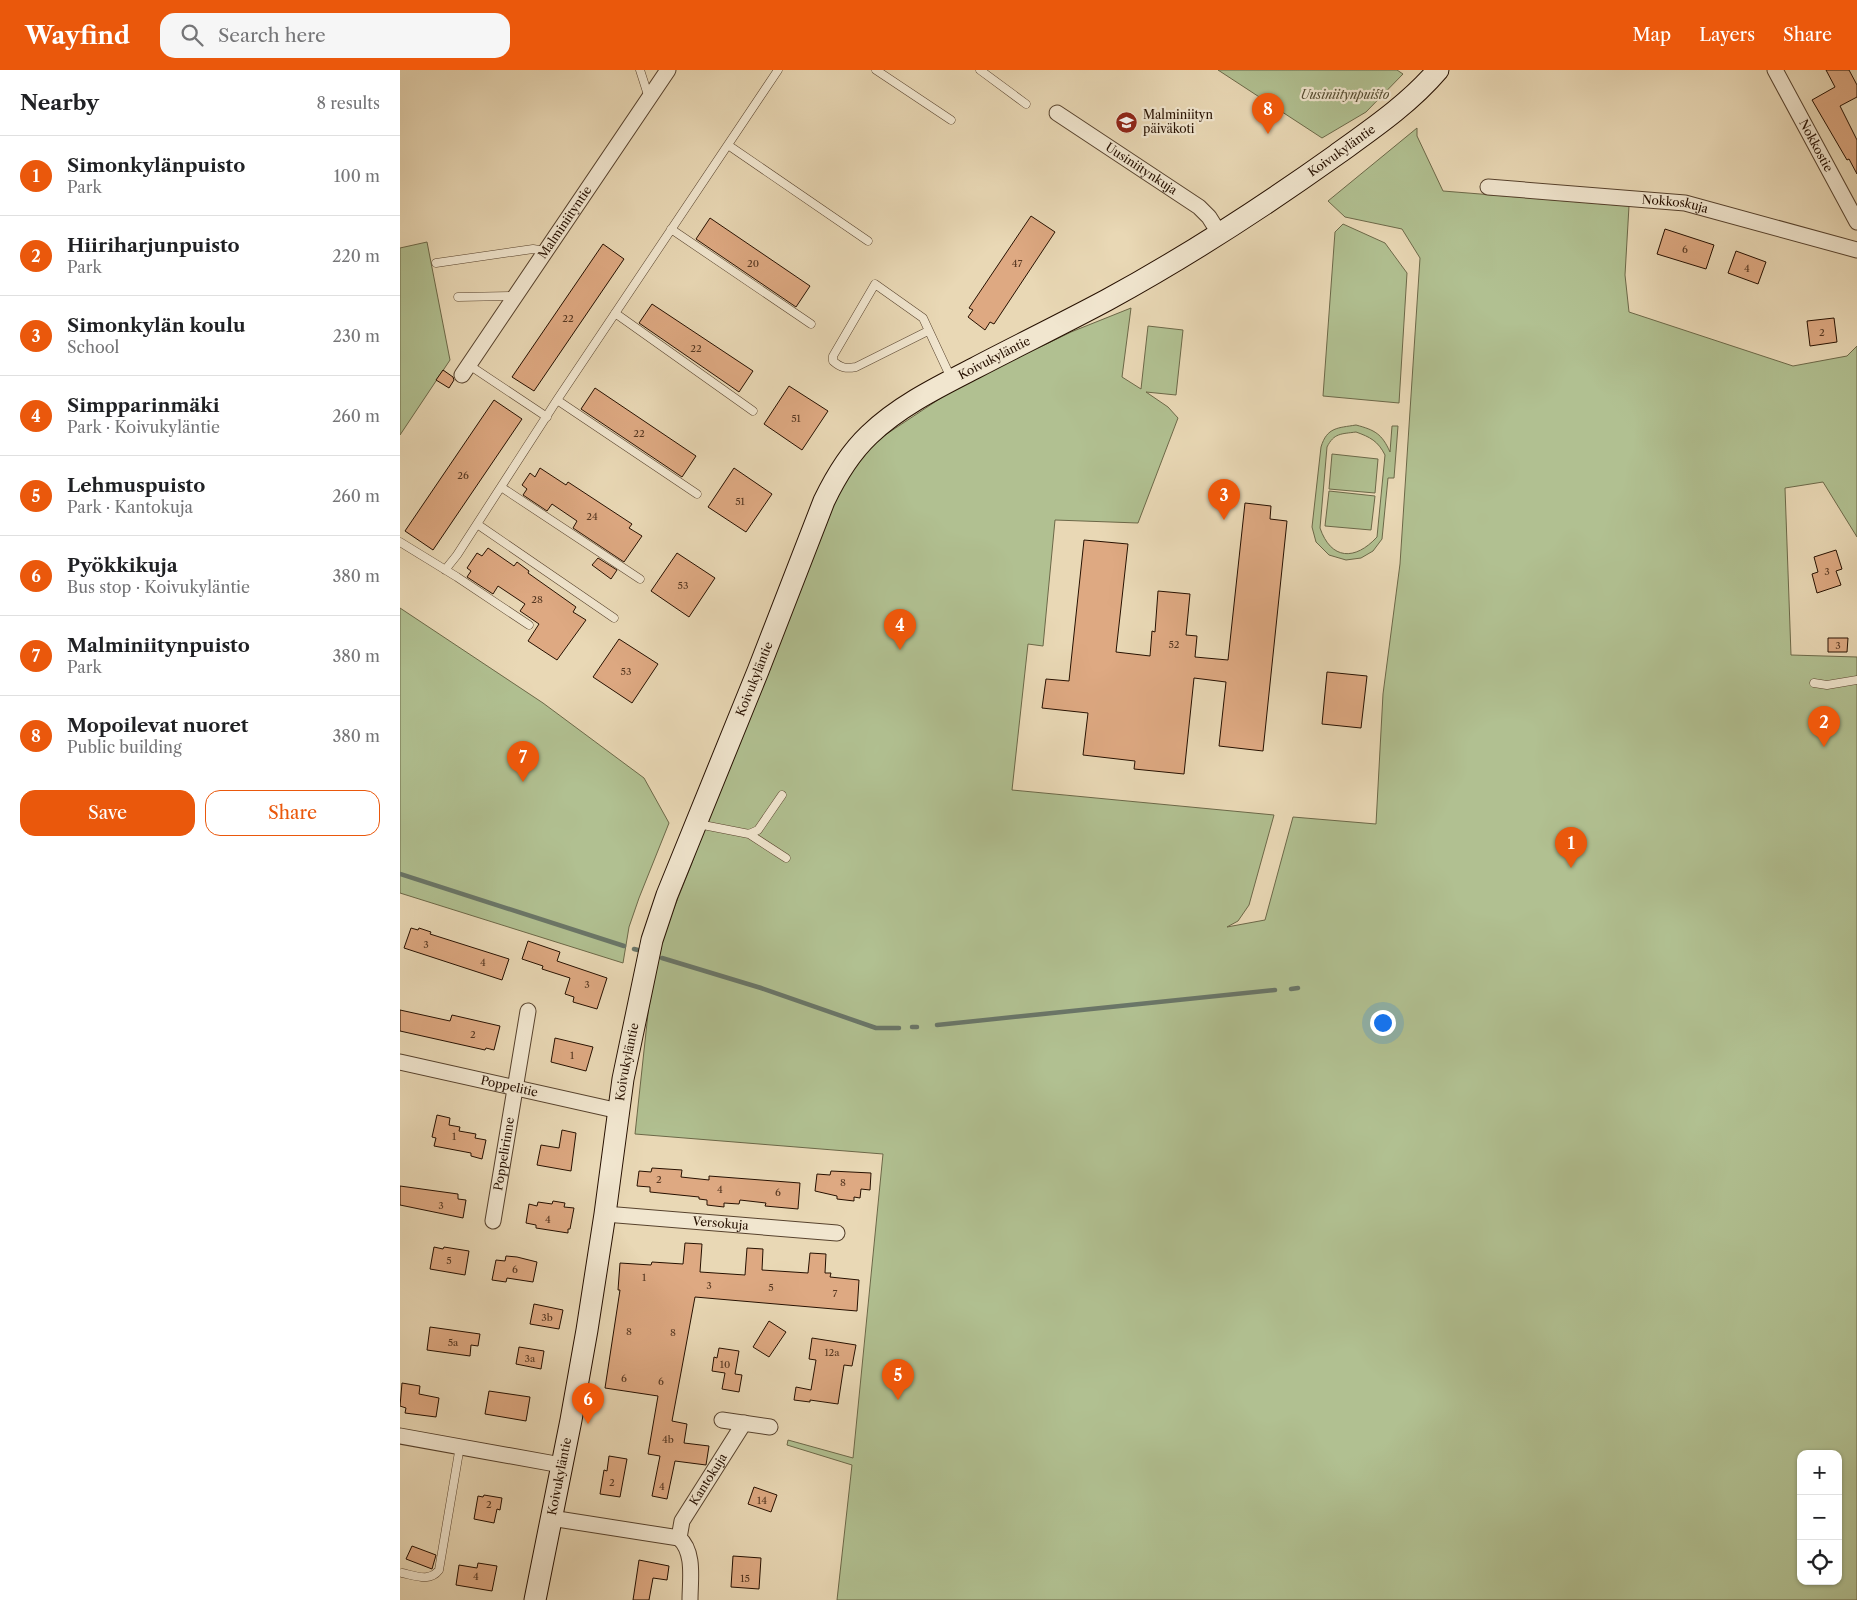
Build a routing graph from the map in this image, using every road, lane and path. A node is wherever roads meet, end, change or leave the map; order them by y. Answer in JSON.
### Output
{"nodes":[{"id":1,"x":640,"y":70,"type":"edge"},
{"id":2,"x":668,"y":70,"type":"edge"},
{"id":3,"x":778,"y":70,"type":"edge"},
{"id":4,"x":876,"y":70,"type":"edge"},
{"id":5,"x":980,"y":70,"type":"edge"},
{"id":6,"x":1438,"y":70,"type":"edge"},
{"id":7,"x":1775,"y":70,"type":"edge"},
{"id":8,"x":649,"y":98,"type":"junction"},
{"id":9,"x":1026,"y":104,"type":"dead end"},
{"id":10,"x":1057,"y":113,"type":"dead end"},
{"id":11,"x":951,"y":120,"type":"dead end"},
{"id":12,"x":728,"y":145,"type":"junction"},
{"id":13,"x":1488,"y":187,"type":"dead end"},
{"id":14,"x":1857,"y":222,"type":"edge"},
{"id":15,"x":671,"y":229,"type":"junction"},
{"id":16,"x":1219,"y":233,"type":"junction"},
{"id":17,"x":868,"y":241,"type":"dead end"},
{"id":18,"x":546,"y":250,"type":"junction"},
{"id":19,"x":1857,"y":250,"type":"edge"},
{"id":20,"x":436,"y":263,"type":"dead end"},
{"id":21,"x":515,"y":296,"type":"junction"},
{"id":22,"x":458,"y":297,"type":"dead end"},
{"id":23,"x":615,"y":313,"type":"junction"},
{"id":24,"x":811,"y":324,"type":"dead end"},
{"id":25,"x":928,"y":331,"type":"junction"},
{"id":26,"x":465,"y":370,"type":"joint"},
{"id":27,"x":952,"y":380,"type":"junction"},
{"id":28,"x":557,"y":400,"type":"junction"},
{"id":29,"x":753,"y":410,"type":"dead end"},
{"id":30,"x":547,"y":417,"type":"junction"},
{"id":31,"x":501,"y":487,"type":"junction"},
{"id":32,"x":697,"y":494,"type":"dead end"},
{"id":33,"x":477,"y":524,"type":"junction"},
{"id":34,"x":400,"y":542,"type":"edge"},
{"id":35,"x":445,"y":570,"type":"junction"},
{"id":36,"x":640,"y":578,"type":"dead end"},
{"id":37,"x":614,"y":618,"type":"dead end"},
{"id":38,"x":529,"y":625,"type":"dead end"},
{"id":39,"x":1857,"y":680,"type":"edge"},
{"id":40,"x":1814,"y":683,"type":"dead end"},
{"id":41,"x":782,"y":795,"type":"dead end"},
{"id":42,"x":696,"y":824,"type":"junction"},
{"id":43,"x":749,"y":834,"type":"junction"},
{"id":44,"x":786,"y":858,"type":"dead end"},
{"id":45,"x":528,"y":1011,"type":"dead end"},
{"id":46,"x":400,"y":1062,"type":"edge"},
{"id":47,"x":515,"y":1088,"type":"junction"},
{"id":48,"x":619,"y":1111,"type":"junction"},
{"id":49,"x":605,"y":1214,"type":"junction"},
{"id":50,"x":493,"y":1221,"type":"dead end"},
{"id":51,"x":837,"y":1233,"type":"dead end"},
{"id":52,"x":722,"y":1420,"type":"dead end"},
{"id":53,"x":744,"y":1423,"type":"junction"},
{"id":54,"x":770,"y":1427,"type":"dead end"},
{"id":55,"x":400,"y":1436,"type":"edge"},
{"id":56,"x":460,"y":1446,"type":"junction"},
{"id":57,"x":561,"y":1464,"type":"junction"},
{"id":58,"x":551,"y":1518,"type":"junction"},
{"id":59,"x":679,"y":1538,"type":"junction"},
{"id":60,"x":402,"y":1573,"type":"dead end"},
{"id":61,"x":535,"y":1600,"type":"edge"},
{"id":62,"x":690,"y":1600,"type":"edge"}],
"edges":[{"from":1,"to":8,"type":"lane"},
{"from":2,"to":8,"type":"street","name":"Malminiityntie"},
{"from":3,"to":12,"type":"lane"},
{"from":4,"to":11,"type":"lane"},
{"from":5,"to":9,"type":"lane"},
{"from":6,"to":16,"type":"main road","name":"Koivukyläntie"},
{"from":7,"to":14,"type":"street","name":"Nokkostie"},
{"from":8,"to":18,"type":"street","name":"Malminiityntie"},
{"from":10,"to":16,"type":"street","name":"Uusiniitynkuja"},
{"from":12,"to":15,"type":"lane"},
{"from":12,"to":17,"type":"lane"},
{"from":13,"to":19,"type":"street","name":"Nokkoskuja"},
{"from":15,"to":23,"type":"lane"},
{"from":15,"to":24,"type":"lane"},
{"from":16,"to":27,"type":"main road","name":"Koivukyläntie"},
{"from":18,"to":20,"type":"lane"},
{"from":18,"to":21,"type":"street","name":"Malminiityntie"},
{"from":21,"to":22,"type":"lane"},
{"from":21,"to":26,"type":"street","name":"Malminiityntie"},
{"from":23,"to":28,"type":"lane"},
{"from":23,"to":29,"type":"lane"},
{"from":25,"to":25,"type":"lane"},
{"from":25,"to":27,"type":"lane"},
{"from":26,"to":30,"type":"lane"},
{"from":27,"to":42,"type":"main road","name":"Koivukyläntie"},
{"from":28,"to":30,"type":"lane"},
{"from":28,"to":32,"type":"lane"},
{"from":30,"to":31,"type":"lane"},
{"from":31,"to":33,"type":"lane"},
{"from":31,"to":36,"type":"lane"},
{"from":33,"to":35,"type":"lane"},
{"from":33,"to":37,"type":"lane"},
{"from":34,"to":35,"type":"lane"},
{"from":35,"to":38,"type":"lane"},
{"from":39,"to":40,"type":"lane"},
{"from":41,"to":43,"type":"lane"},
{"from":42,"to":43,"type":"lane"},
{"from":42,"to":48,"type":"main road","name":"Koivukyläntie"},
{"from":43,"to":44,"type":"lane"},
{"from":45,"to":47,"type":"street","name":"Poppelirinne"},
{"from":46,"to":47,"type":"street","name":"Poppelitie"},
{"from":47,"to":48,"type":"street","name":"Poppelitie"},
{"from":47,"to":50,"type":"street","name":"Poppelirinne"},
{"from":48,"to":49,"type":"main road","name":"Koivukyläntie"},
{"from":49,"to":51,"type":"street","name":"Versokuja"},
{"from":49,"to":57,"type":"main road","name":"Koivukyläntie"},
{"from":52,"to":53,"type":"street"},
{"from":53,"to":54,"type":"street"},
{"from":53,"to":59,"type":"street","name":"Kantokuja"},
{"from":55,"to":56,"type":"street"},
{"from":56,"to":57,"type":"street"},
{"from":56,"to":60,"type":"lane"},
{"from":57,"to":58,"type":"main road","name":"Koivukyläntie"},
{"from":58,"to":59,"type":"street"},
{"from":58,"to":61,"type":"main road","name":"Koivukyläntie"},
{"from":59,"to":62,"type":"street"}]}
